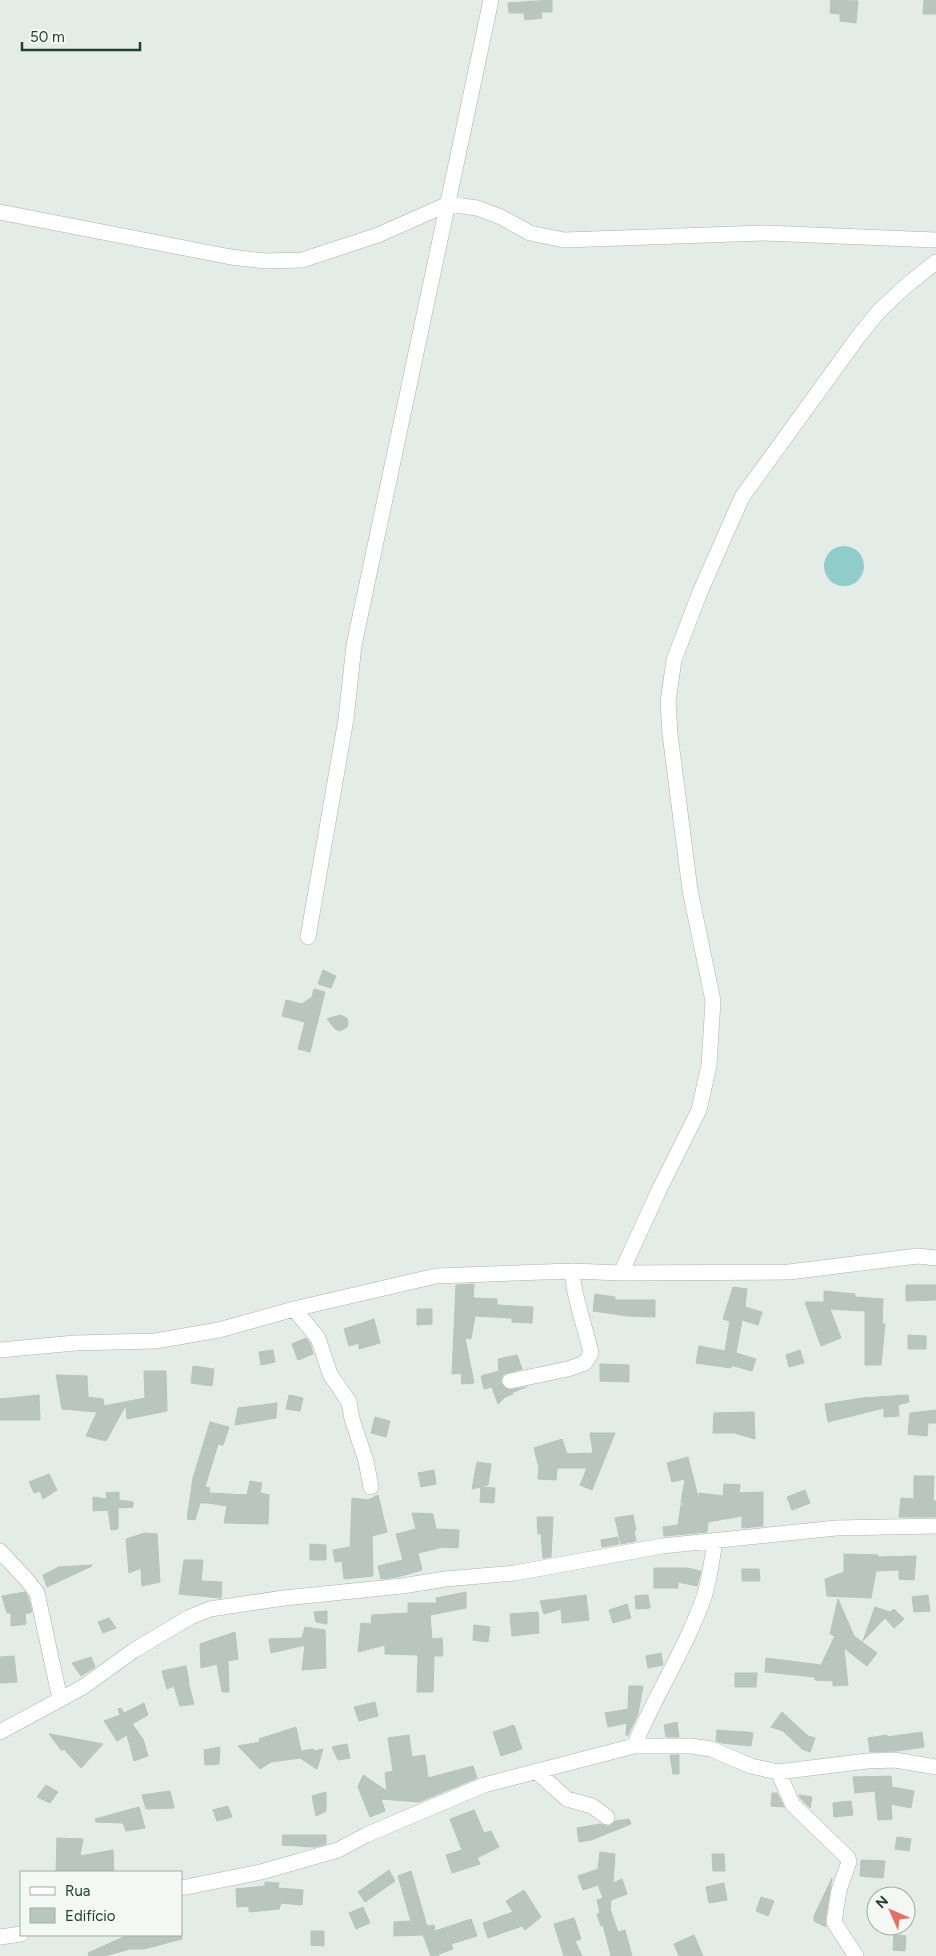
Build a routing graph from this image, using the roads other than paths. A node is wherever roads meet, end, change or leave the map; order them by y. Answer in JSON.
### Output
{"nodes":[{"id":1,"x":491,"y":0,"type":"edge"},
{"id":2,"x":448,"y":204,"type":"junction"},
{"id":3,"x":0,"y":212,"type":"edge"},
{"id":4,"x":936,"y":240,"type":"edge"},
{"id":5,"x":936,"y":262,"type":"edge"},
{"id":6,"x":308,"y":937,"type":"dead end"},
{"id":7,"x":936,"y":1258,"type":"edge"},
{"id":8,"x":572,"y":1271,"type":"junction"},
{"id":9,"x":621,"y":1273,"type":"junction"},
{"id":10,"x":294,"y":1308,"type":"junction"},
{"id":11,"x":0,"y":1350,"type":"edge"},
{"id":12,"x":510,"y":1381,"type":"dead end"},
{"id":13,"x":371,"y":1487,"type":"dead end"},
{"id":14,"x":936,"y":1526,"type":"edge"},
{"id":15,"x":715,"y":1541,"type":"junction"},
{"id":16,"x":0,"y":1550,"type":"edge"},
{"id":17,"x":60,"y":1699,"type":"junction"},
{"id":18,"x":0,"y":1732,"type":"edge"},
{"id":19,"x":634,"y":1746,"type":"junction"},
{"id":20,"x":936,"y":1767,"type":"edge"},
{"id":21,"x":536,"y":1770,"type":"junction"},
{"id":22,"x":778,"y":1772,"type":"junction"},
{"id":23,"x":607,"y":1817,"type":"dead end"},
{"id":24,"x":182,"y":1888,"type":"edge"},
{"id":25,"x":20,"y":1934,"type":"edge"},
{"id":26,"x":0,"y":1937,"type":"edge"},
{"id":27,"x":856,"y":1956,"type":"edge"}],
"edges":[{"from":1,"to":2,"type":"street"},
{"from":2,"to":3,"type":"street"},
{"from":2,"to":4,"type":"street"},
{"from":2,"to":6,"type":"street"},
{"from":5,"to":9,"type":"street"},
{"from":7,"to":9,"type":"street"},
{"from":8,"to":9,"type":"street"},
{"from":8,"to":10,"type":"street"},
{"from":8,"to":12,"type":"street"},
{"from":10,"to":11,"type":"street"},
{"from":10,"to":13,"type":"street"},
{"from":14,"to":15,"type":"street"},
{"from":15,"to":17,"type":"street"},
{"from":15,"to":19,"type":"street"},
{"from":16,"to":17,"type":"street"},
{"from":17,"to":18,"type":"street"},
{"from":19,"to":21,"type":"street"},
{"from":19,"to":22,"type":"street"},
{"from":20,"to":22,"type":"street"},
{"from":21,"to":23,"type":"street"},
{"from":21,"to":24,"type":"street"},
{"from":22,"to":27,"type":"street"},
{"from":25,"to":26,"type":"street"}]}
